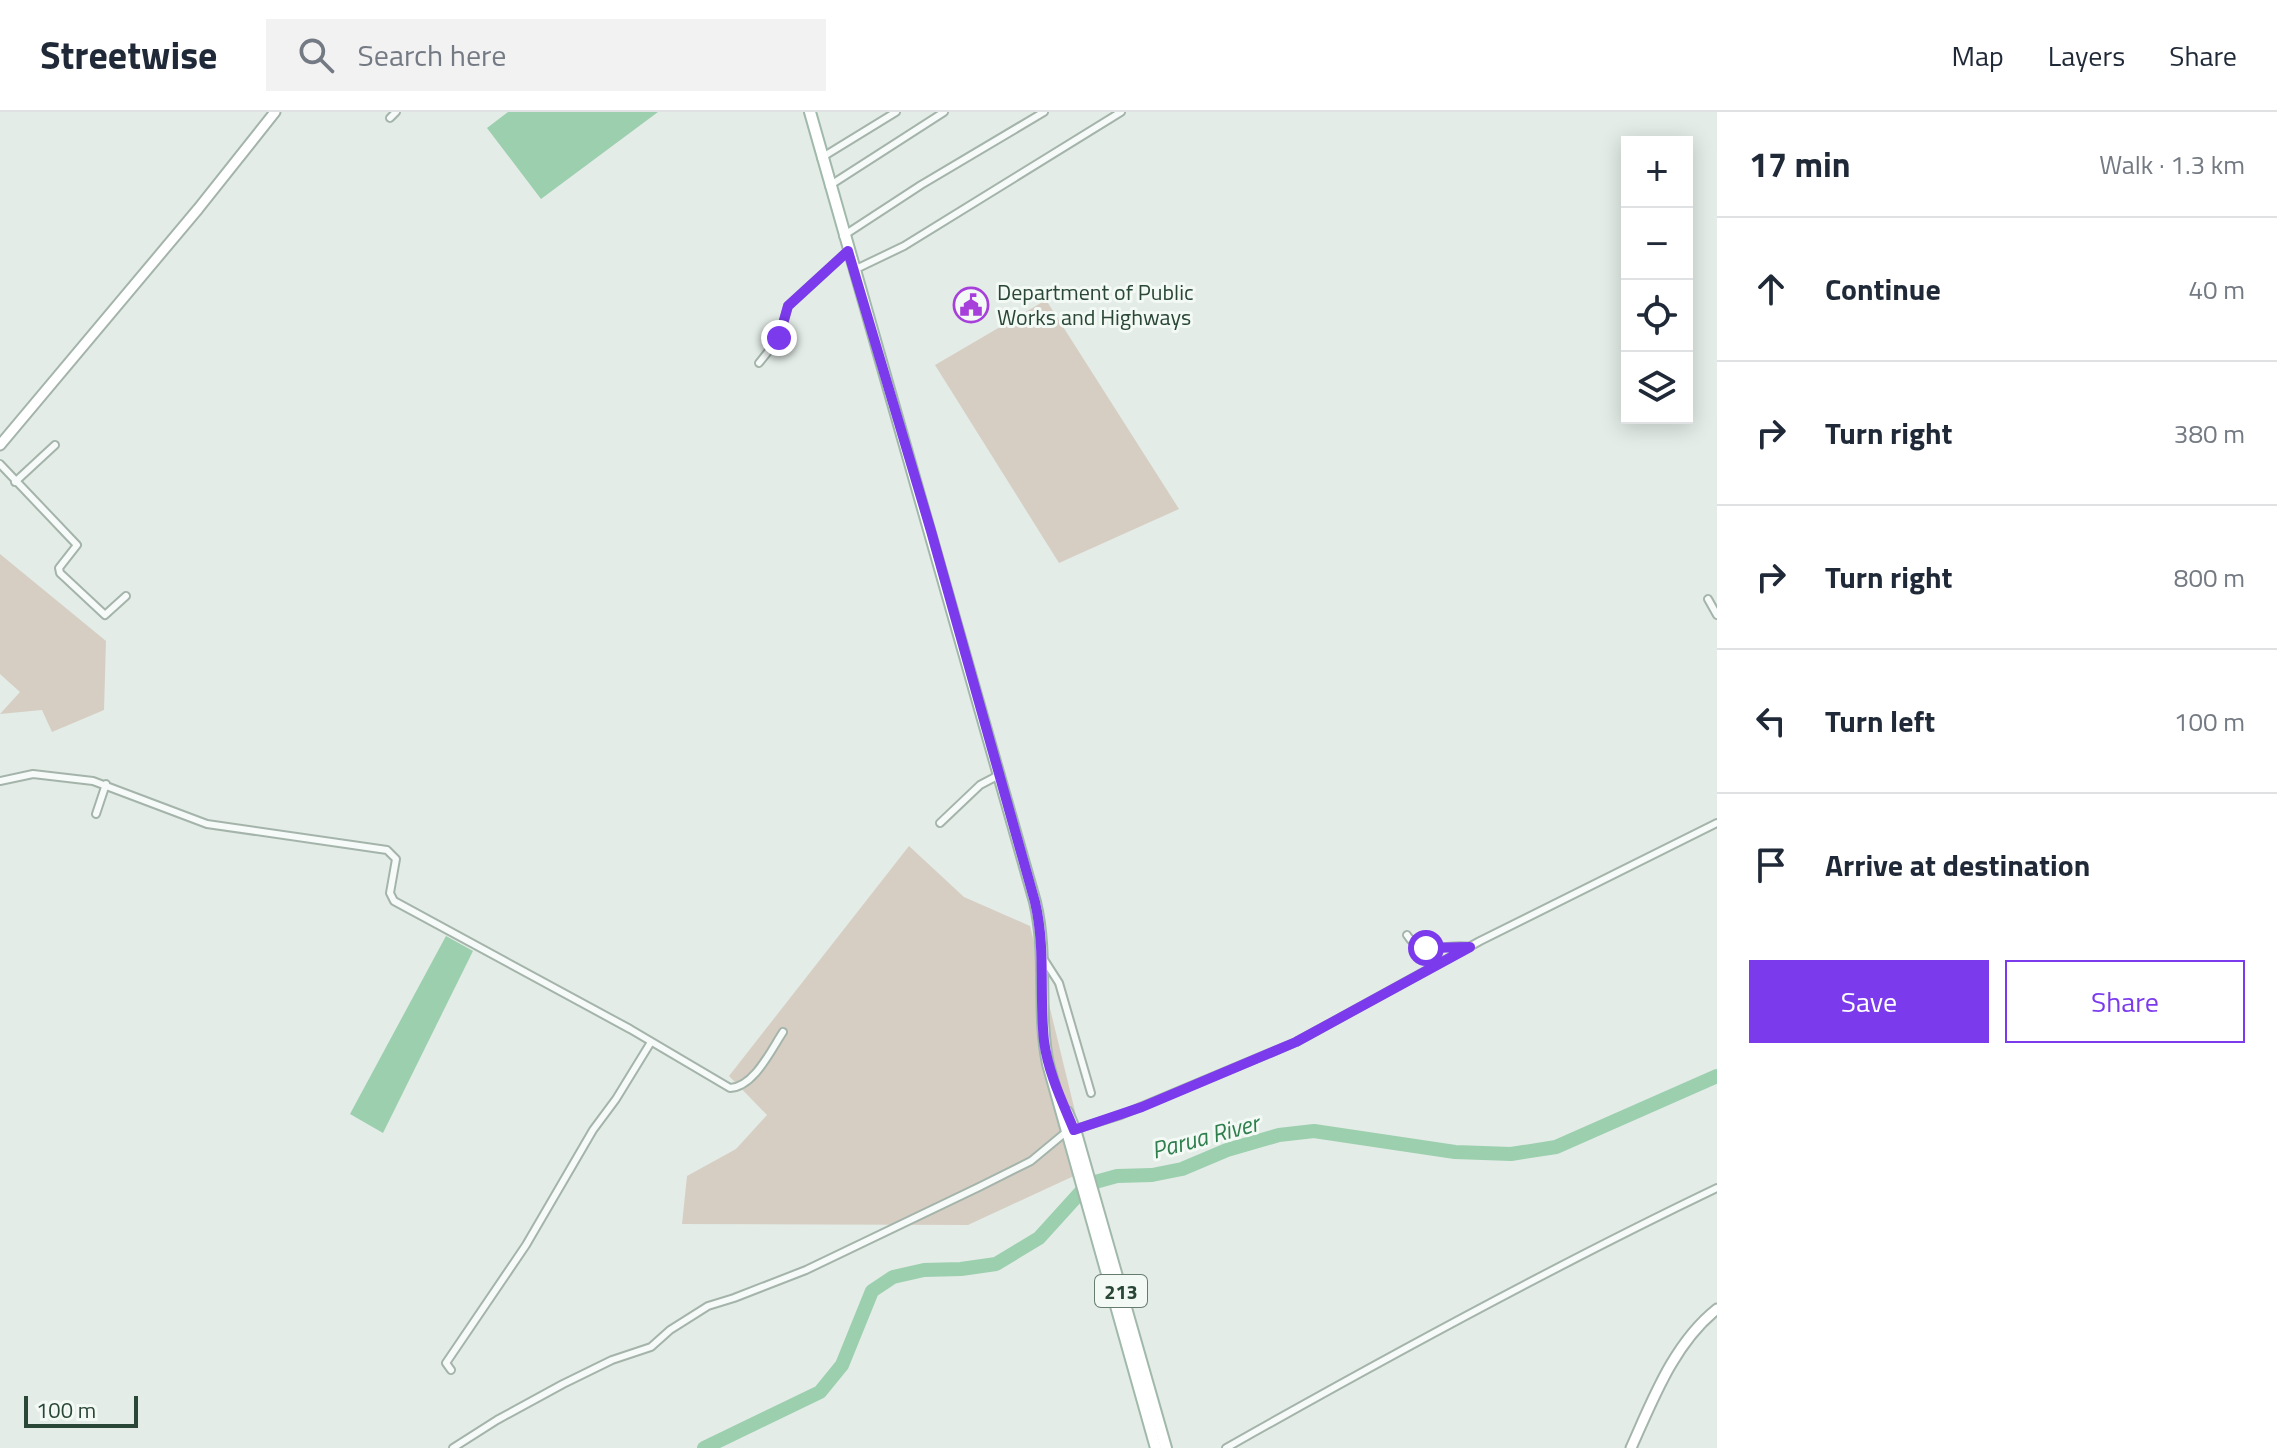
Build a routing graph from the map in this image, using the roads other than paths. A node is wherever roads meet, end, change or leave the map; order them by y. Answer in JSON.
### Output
{"nodes":[{"id":1,"x":275,"y":112,"type":"edge"},
{"id":2,"x":810,"y":112,"type":"edge"},
{"id":3,"x":896,"y":112,"type":"edge"},
{"id":4,"x":944,"y":112,"type":"edge"},
{"id":5,"x":1044,"y":112,"type":"edge"},
{"id":6,"x":1121,"y":112,"type":"edge"},
{"id":7,"x":821,"y":158,"type":"junction"},
{"id":8,"x":829,"y":186,"type":"junction"},
{"id":9,"x":843,"y":236,"type":"junction"},
{"id":10,"x":848,"y":251,"type":"junction"},
{"id":11,"x":854,"y":270,"type":"junction"},
{"id":12,"x":759,"y":363,"type":"dead end"},
{"id":13,"x":0,"y":445,"type":"edge"},
{"id":14,"x":55,"y":445,"type":"dead end"},
{"id":15,"x":0,"y":464,"type":"edge"},
{"id":16,"x":15,"y":482,"type":"junction"},
{"id":17,"x":126,"y":596,"type":"dead end"},
{"id":18,"x":1708,"y":599,"type":"dead end"},
{"id":19,"x":1717,"y":615,"type":"edge"},
{"id":20,"x":999,"y":775,"type":"junction"},
{"id":21,"x":0,"y":781,"type":"edge"},
{"id":22,"x":106,"y":784,"type":"junction"},
{"id":23,"x":96,"y":814,"type":"dead end"},
{"id":24,"x":940,"y":823,"type":"dead end"},
{"id":25,"x":1717,"y":823,"type":"edge"},
{"id":26,"x":1407,"y":935,"type":"dead end"},
{"id":27,"x":1470,"y":947,"type":"junction"},
{"id":28,"x":1043,"y":958,"type":"junction"},
{"id":29,"x":783,"y":1032,"type":"dead end"},
{"id":30,"x":651,"y":1042,"type":"junction"},
{"id":31,"x":1091,"y":1093,"type":"dead end"},
{"id":32,"x":1071,"y":1133,"type":"junction"},
{"id":33,"x":1717,"y":1188,"type":"edge"},
{"id":34,"x":1717,"y":1309,"type":"edge"},
{"id":35,"x":451,"y":1370,"type":"dead end"},
{"id":36,"x":453,"y":1448,"type":"edge"},
{"id":37,"x":1156,"y":1448,"type":"edge"},
{"id":38,"x":1166,"y":1448,"type":"edge"},
{"id":39,"x":1226,"y":1448,"type":"edge"},
{"id":40,"x":1631,"y":1448,"type":"edge"}],
"edges":[{"from":1,"to":13,"type":"street"},
{"from":2,"to":7,"type":"main road","number":"213"},
{"from":3,"to":7,"type":"street"},
{"from":4,"to":8,"type":"street"},
{"from":5,"to":9,"type":"street"},
{"from":6,"to":11,"type":"street"},
{"from":7,"to":8,"type":"main road","number":"213"},
{"from":8,"to":9,"type":"main road","number":"213"},
{"from":9,"to":10,"type":"main road","number":"213"},
{"from":10,"to":11,"type":"main road","number":"213"},
{"from":10,"to":12,"type":"street"},
{"from":11,"to":20,"type":"main road","number":"213"},
{"from":14,"to":16,"type":"street"},
{"from":15,"to":16,"type":"street"},
{"from":16,"to":17,"type":"street"},
{"from":18,"to":19,"type":"street"},
{"from":20,"to":24,"type":"street"},
{"from":20,"to":28,"type":"main road","number":"213"},
{"from":21,"to":22,"type":"street"},
{"from":22,"to":23,"type":"street"},
{"from":22,"to":30,"type":"street"},
{"from":25,"to":27,"type":"street"},
{"from":26,"to":27,"type":"street"},
{"from":27,"to":32,"type":"street"},
{"from":28,"to":31,"type":"street"},
{"from":28,"to":32,"type":"main road","number":"213"},
{"from":29,"to":30,"type":"street"},
{"from":30,"to":35,"type":"street"},
{"from":32,"to":36,"type":"street"},
{"from":32,"to":37,"type":"main road","number":"213"},
{"from":32,"to":38,"type":"main road","number":"213"},
{"from":33,"to":39,"type":"street"},
{"from":34,"to":40,"type":"street"}]}
